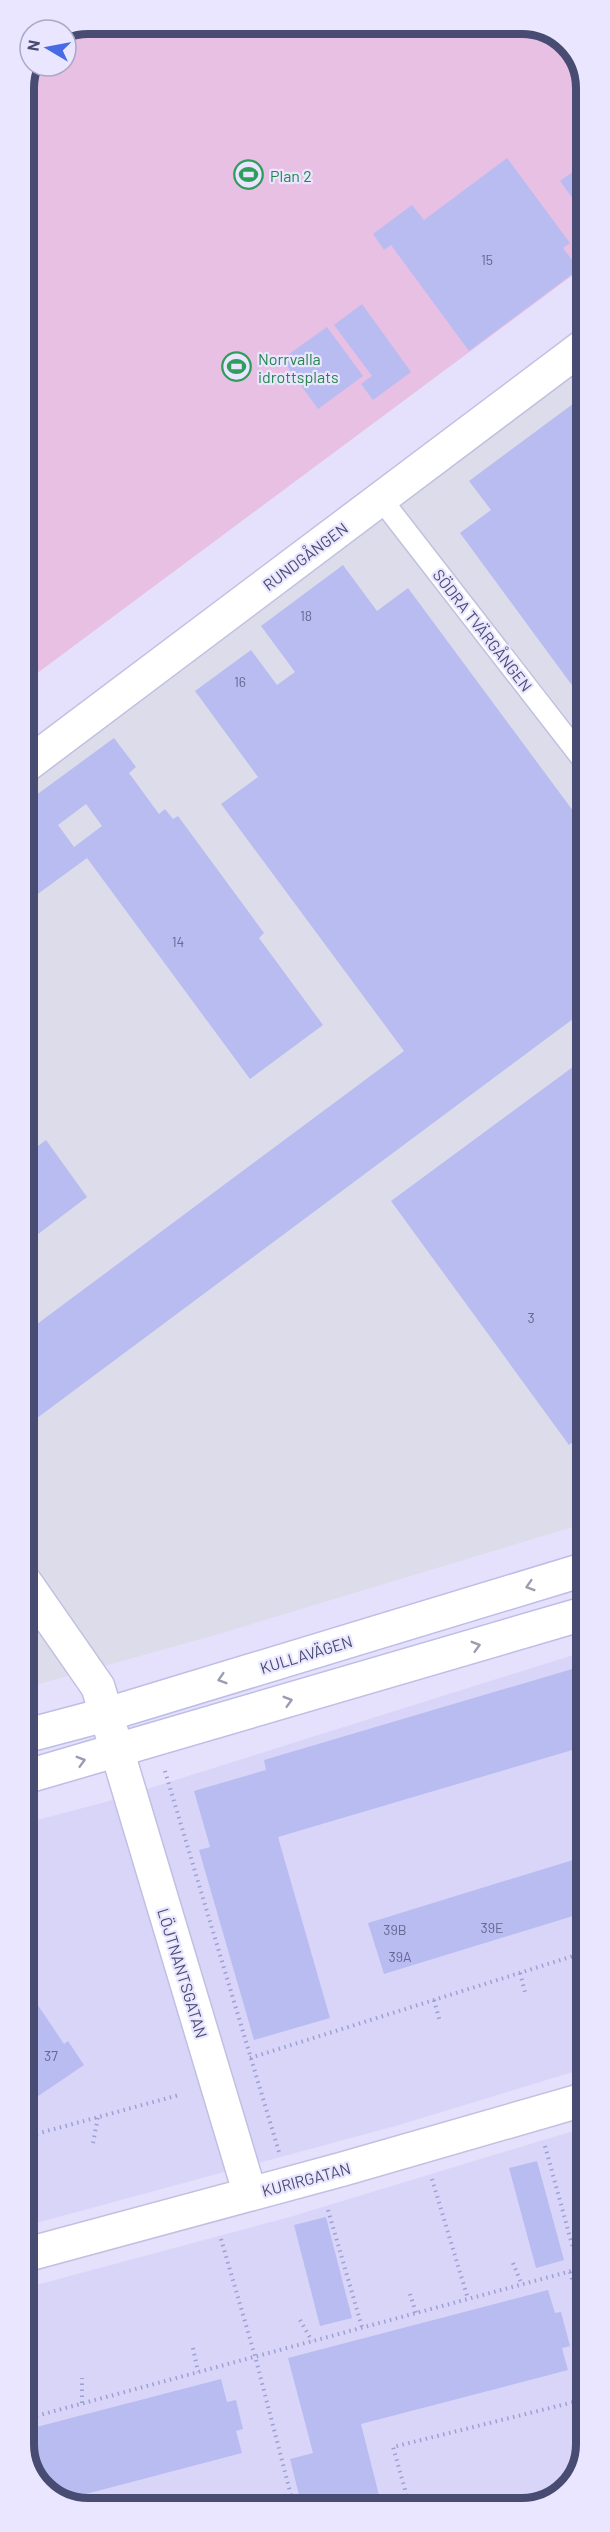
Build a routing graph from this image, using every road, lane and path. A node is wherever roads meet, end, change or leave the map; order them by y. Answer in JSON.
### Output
{"nodes":[{"id":1,"x":576,"y":352,"type":"edge"},
{"id":2,"x":381,"y":499,"type":"junction"},
{"id":3,"x":576,"y":750,"type":"edge"},
{"id":4,"x":34,"y":759,"type":"edge"},
{"id":5,"x":576,"y":1572,"type":"edge"},
{"id":6,"x":34,"y":1595,"type":"edge"},
{"id":7,"x":576,"y":1629,"type":"edge"},
{"id":8,"x":108,"y":1714,"type":"junction"},
{"id":9,"x":34,"y":1734,"type":"edge"},
{"id":10,"x":118,"y":1751,"type":"junction"},
{"id":11,"x":165,"y":1770,"type":"dead end"},
{"id":12,"x":34,"y":1774,"type":"edge"},
{"id":13,"x":576,"y":1955,"type":"edge"},
{"id":14,"x":520,"y":1973,"type":"junction"},
{"id":15,"x":525,"y":1992,"type":"dead end"},
{"id":16,"x":434,"y":2000,"type":"junction"},
{"id":17,"x":440,"y":2022,"type":"dead end"},
{"id":18,"x":250,"y":2058,"type":"junction"},
{"id":19,"x":179,"y":2095,"type":"dead end"},
{"id":20,"x":576,"y":2102,"type":"edge"},
{"id":21,"x":536,"y":2114,"type":"junction"},
{"id":22,"x":98,"y":2117,"type":"junction"},
{"id":23,"x":34,"y":2135,"type":"edge"},
{"id":24,"x":93,"y":2144,"type":"dead end"},
{"id":25,"x":423,"y":2146,"type":"junction"},
{"id":26,"x":303,"y":2179,"type":"junction"},
{"id":27,"x":250,"y":2194,"type":"junction"},
{"id":28,"x":212,"y":2204,"type":"junction"},
{"id":29,"x":34,"y":2252,"type":"edge"},
{"id":30,"x":576,"y":2259,"type":"edge"},
{"id":31,"x":513,"y":2263,"type":"dead end"},
{"id":32,"x":576,"y":2271,"type":"edge"},
{"id":33,"x":570,"y":2272,"type":"junction"},
{"id":34,"x":522,"y":2285,"type":"junction"},
{"id":35,"x":576,"y":2292,"type":"edge"},
{"id":36,"x":411,"y":2294,"type":"dead end"},
{"id":37,"x":468,"y":2299,"type":"junction"},
{"id":38,"x":416,"y":2313,"type":"junction"},
{"id":39,"x":300,"y":2320,"type":"dead end"},
{"id":40,"x":362,"y":2327,"type":"junction"},
{"id":41,"x":312,"y":2341,"type":"junction"},
{"id":42,"x":193,"y":2348,"type":"dead end"},
{"id":43,"x":255,"y":2356,"type":"junction"},
{"id":44,"x":198,"y":2372,"type":"junction"},
{"id":45,"x":82,"y":2378,"type":"dead end"},
{"id":46,"x":576,"y":2401,"type":"edge"},
{"id":47,"x":82,"y":2403,"type":"junction"},
{"id":48,"x":34,"y":2416,"type":"edge"},
{"id":49,"x":292,"y":2497,"type":"edge"},
{"id":50,"x":407,"y":2498,"type":"edge"}],
"edges":[{"from":1,"to":2,"type":"street","name":"RUNDGÅNGEN"},
{"from":2,"to":3,"type":"lane","name":"SÖDRA TVÄRGÅNGEN"},
{"from":2,"to":4,"type":"street","name":"RUNDGÅNGEN"},
{"from":5,"to":8,"type":"street","name":"KULLAVÄGEN","one_way":true},
{"from":6,"to":8,"type":"street","name":"LÖJTNANTSGATAN"},
{"from":10,"to":7,"type":"street","one_way":true},
{"from":8,"to":9,"type":"street","name":"KULLAVÄGEN"},
{"from":8,"to":10,"type":"street","name":"LÖJTNANTSGATAN"},
{"from":12,"to":10,"type":"street","one_way":true},
{"from":10,"to":27,"type":"street","name":"LÖJTNANTSGATAN"},
{"from":11,"to":18,"type":"path"},
{"from":13,"to":14,"type":"path"},
{"from":14,"to":15,"type":"path"},
{"from":14,"to":16,"type":"path"},
{"from":16,"to":17,"type":"path"},
{"from":16,"to":18,"type":"path"},
{"from":18,"to":26,"type":"path"},
{"from":19,"to":22,"type":"path"},
{"from":20,"to":21,"type":"street","name":"KURIRGATAN"},
{"from":21,"to":25,"type":"street","name":"KURIRGATAN"},
{"from":21,"to":30,"type":"path"},
{"from":22,"to":23,"type":"path"},
{"from":22,"to":24,"type":"path"},
{"from":25,"to":26,"type":"street","name":"KURIRGATAN"},
{"from":25,"to":37,"type":"path"},
{"from":26,"to":27,"type":"street","name":"KURIRGATAN"},
{"from":26,"to":40,"type":"path"},
{"from":27,"to":28,"type":"street","name":"KURIRGATAN"},
{"from":28,"to":29,"type":"street","name":"KURIRGATAN"},
{"from":28,"to":43,"type":"path"},
{"from":31,"to":34,"type":"path"},
{"from":32,"to":33,"type":"path"},
{"from":33,"to":34,"type":"path"},
{"from":33,"to":35,"type":"path"},
{"from":34,"to":37,"type":"path"},
{"from":36,"to":38,"type":"path"},
{"from":37,"to":38,"type":"path"},
{"from":38,"to":40,"type":"path"},
{"from":39,"to":41,"type":"path"},
{"from":40,"to":41,"type":"path"},
{"from":41,"to":43,"type":"path"},
{"from":42,"to":44,"type":"path"},
{"from":43,"to":44,"type":"path"},
{"from":43,"to":49,"type":"path"},
{"from":44,"to":47,"type":"path"},
{"from":45,"to":47,"type":"path"},
{"from":46,"to":50,"type":"path"},
{"from":47,"to":48,"type":"path"}]}
